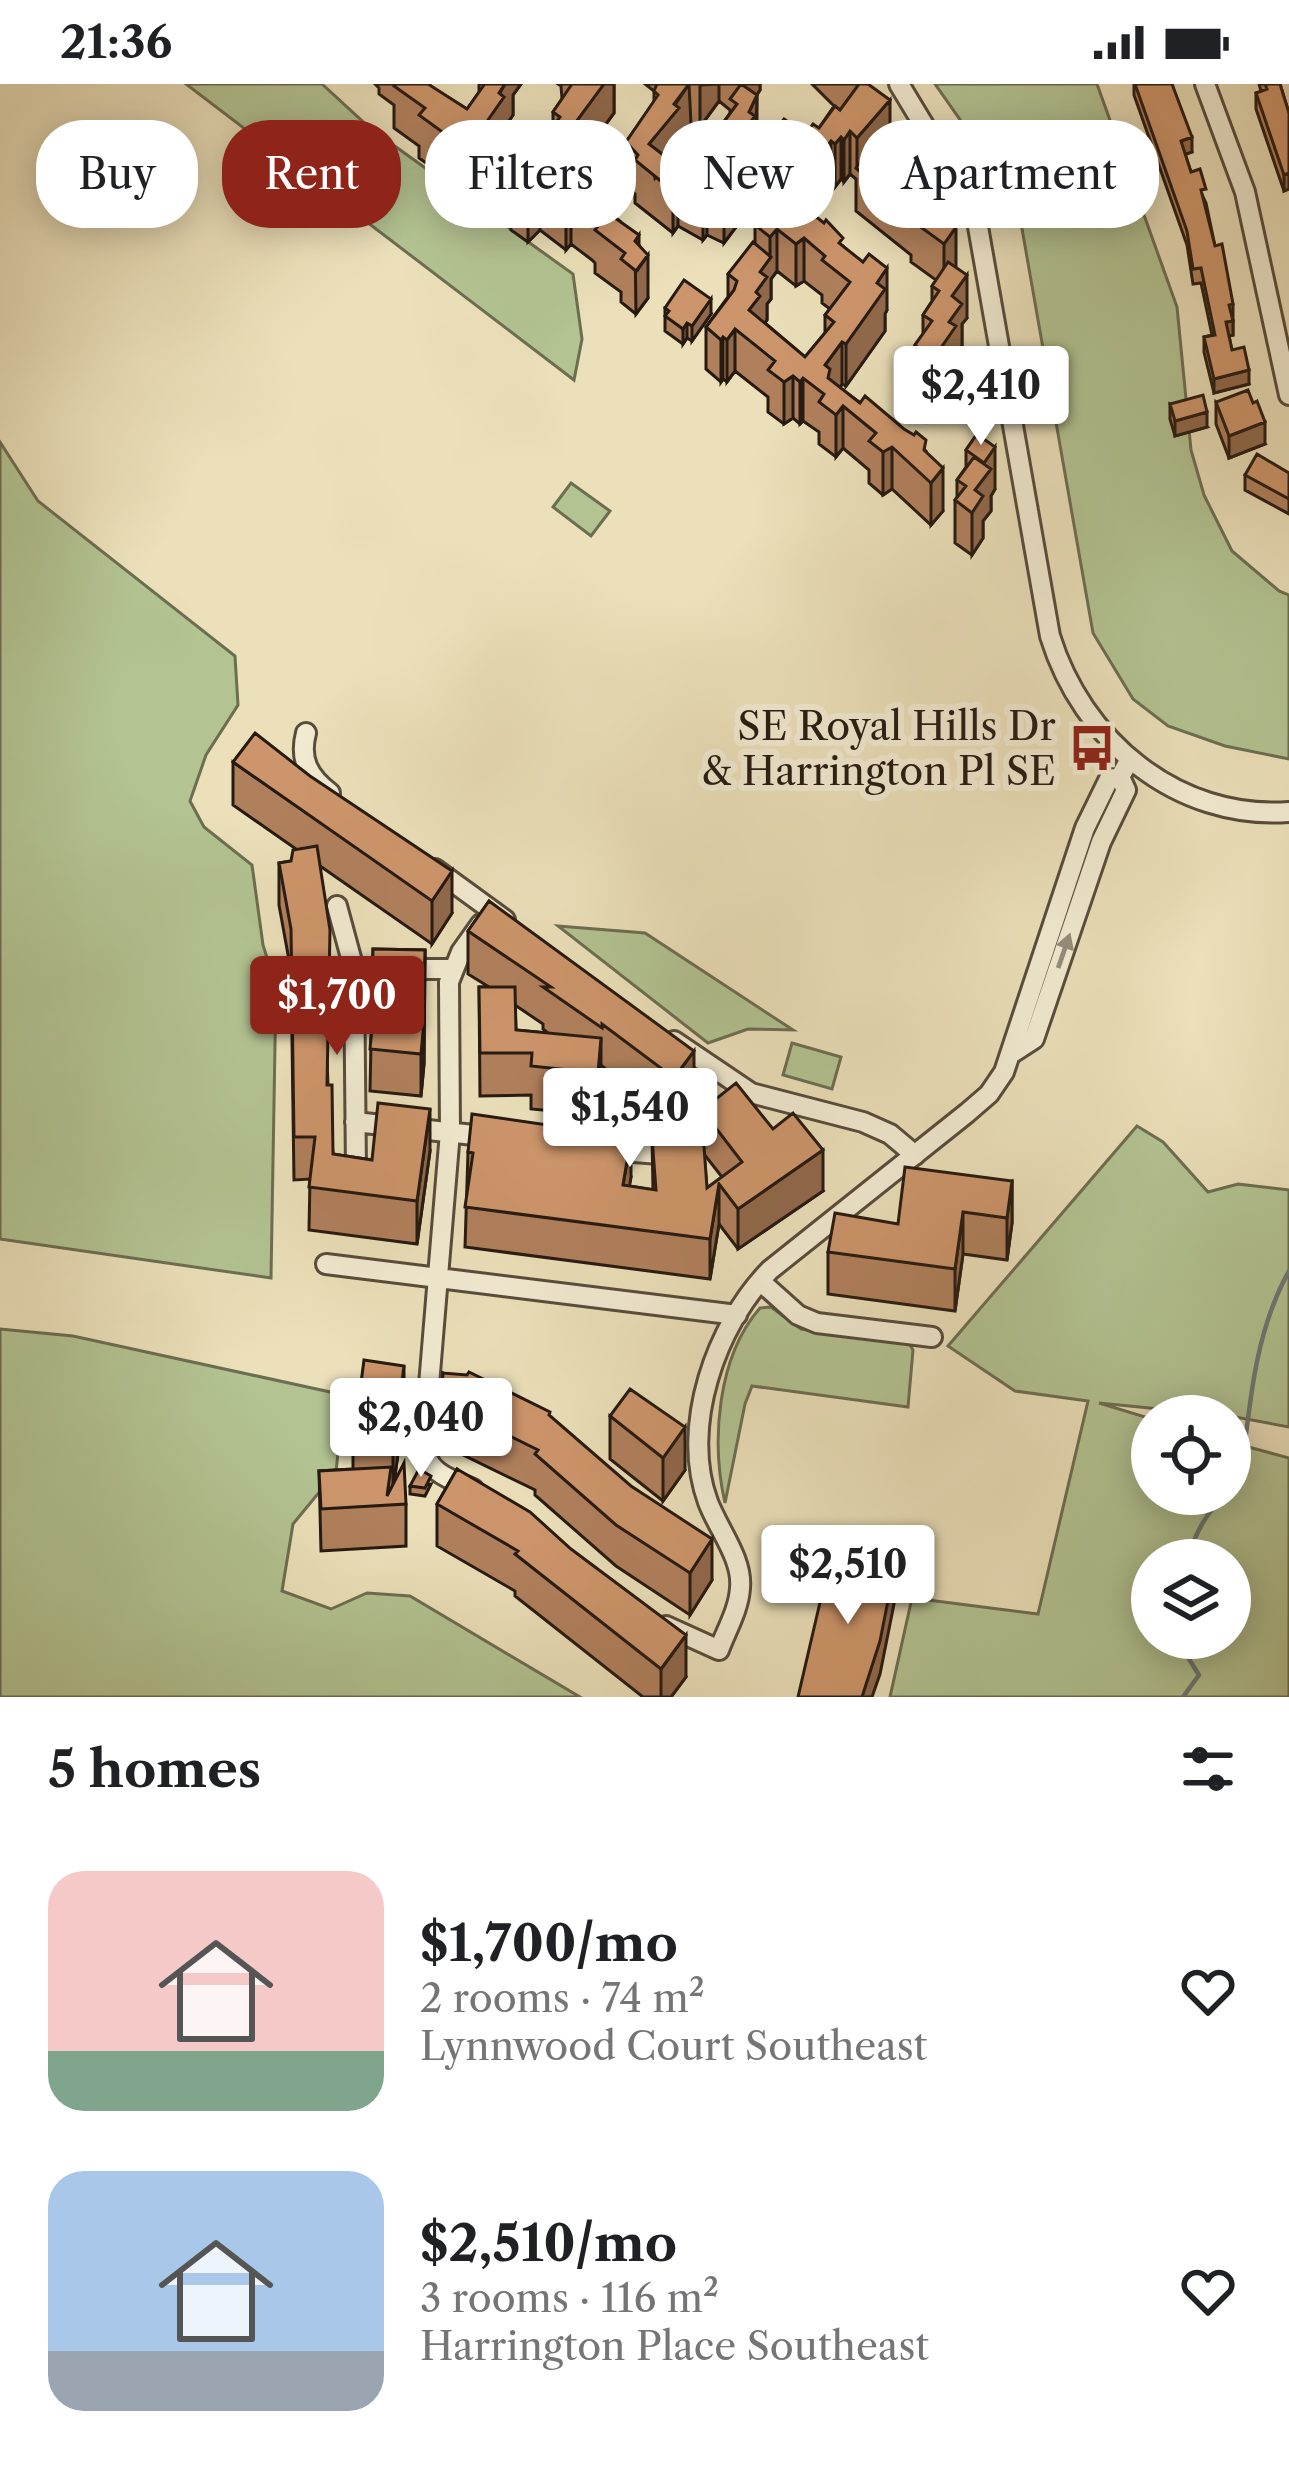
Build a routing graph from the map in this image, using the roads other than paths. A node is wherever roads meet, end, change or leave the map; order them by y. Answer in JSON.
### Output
{"nodes":[{"id":1,"x":899,"y":84,"type":"edge"},
{"id":2,"x":1205,"y":84,"type":"edge"},
{"id":3,"x":1289,"y":395,"type":"edge"},
{"id":4,"x":306,"y":733,"type":"dead end"},
{"id":5,"x":1125,"y":768,"type":"junction"},
{"id":6,"x":344,"y":802,"type":"edge"},
{"id":7,"x":1289,"y":812,"type":"edge"},
{"id":8,"x":413,"y":853,"type":"edge"},
{"id":9,"x":338,"y":906,"type":"dead end"},
{"id":10,"x":491,"y":910,"type":"junction"},
{"id":11,"x":527,"y":936,"type":"edge"},
{"id":12,"x":354,"y":969,"type":"junction"},
{"id":13,"x":452,"y":969,"type":"junction"},
{"id":14,"x":653,"y":1027,"type":"edge"},
{"id":15,"x":744,"y":1089,"type":"junction"},
{"id":16,"x":356,"y":1122,"type":"junction"},
{"id":17,"x":450,"y":1132,"type":"junction"},
{"id":18,"x":515,"y":1139,"type":"edge"},
{"id":19,"x":581,"y":1147,"type":"edge"},
{"id":20,"x":908,"y":1161,"type":"junction"},
{"id":21,"x":356,"y":1171,"type":"edge"},
{"id":22,"x":919,"y":1180,"type":"edge"},
{"id":23,"x":326,"y":1264,"type":"dead end"},
{"id":24,"x":437,"y":1278,"type":"junction"},
{"id":25,"x":760,"y":1281,"type":"junction"},
{"id":26,"x":737,"y":1316,"type":"junction"},
{"id":27,"x":932,"y":1337,"type":"dead end"},
{"id":28,"x":428,"y":1382,"type":"junction"},
{"id":29,"x":451,"y":1384,"type":"edge"},
{"id":30,"x":496,"y":1502,"type":"edge"},
{"id":31,"x":707,"y":1537,"type":"edge"},
{"id":32,"x":728,"y":1546,"type":"junction"},
{"id":33,"x":647,"y":1614,"type":"edge"}],
"edges":[{"from":1,"to":5,"type":"street"},
{"from":2,"to":3,"type":"street"},
{"from":4,"to":6,"type":"street"},
{"from":5,"to":7,"type":"street"},
{"from":5,"to":20,"type":"street"},
{"from":8,"to":10,"type":"street"},
{"from":9,"to":12,"type":"street"},
{"from":10,"to":11,"type":"street"},
{"from":10,"to":13,"type":"street"},
{"from":12,"to":13,"type":"street"},
{"from":12,"to":16,"type":"street"},
{"from":13,"to":17,"type":"street"},
{"from":14,"to":15,"type":"street"},
{"from":15,"to":19,"type":"street"},
{"from":15,"to":20,"type":"street"},
{"from":16,"to":17,"type":"street"},
{"from":16,"to":21,"type":"street"},
{"from":17,"to":18,"type":"street"},
{"from":17,"to":24,"type":"street"},
{"from":20,"to":22,"type":"street"},
{"from":20,"to":25,"type":"street"},
{"from":23,"to":24,"type":"street"},
{"from":24,"to":26,"type":"street"},
{"from":24,"to":28,"type":"street"},
{"from":25,"to":26,"type":"street"},
{"from":25,"to":27,"type":"street"},
{"from":26,"to":32,"type":"street"},
{"from":28,"to":29,"type":"street"},
{"from":28,"to":30,"type":"street"},
{"from":31,"to":32,"type":"street"},
{"from":32,"to":33,"type":"street"}]}
